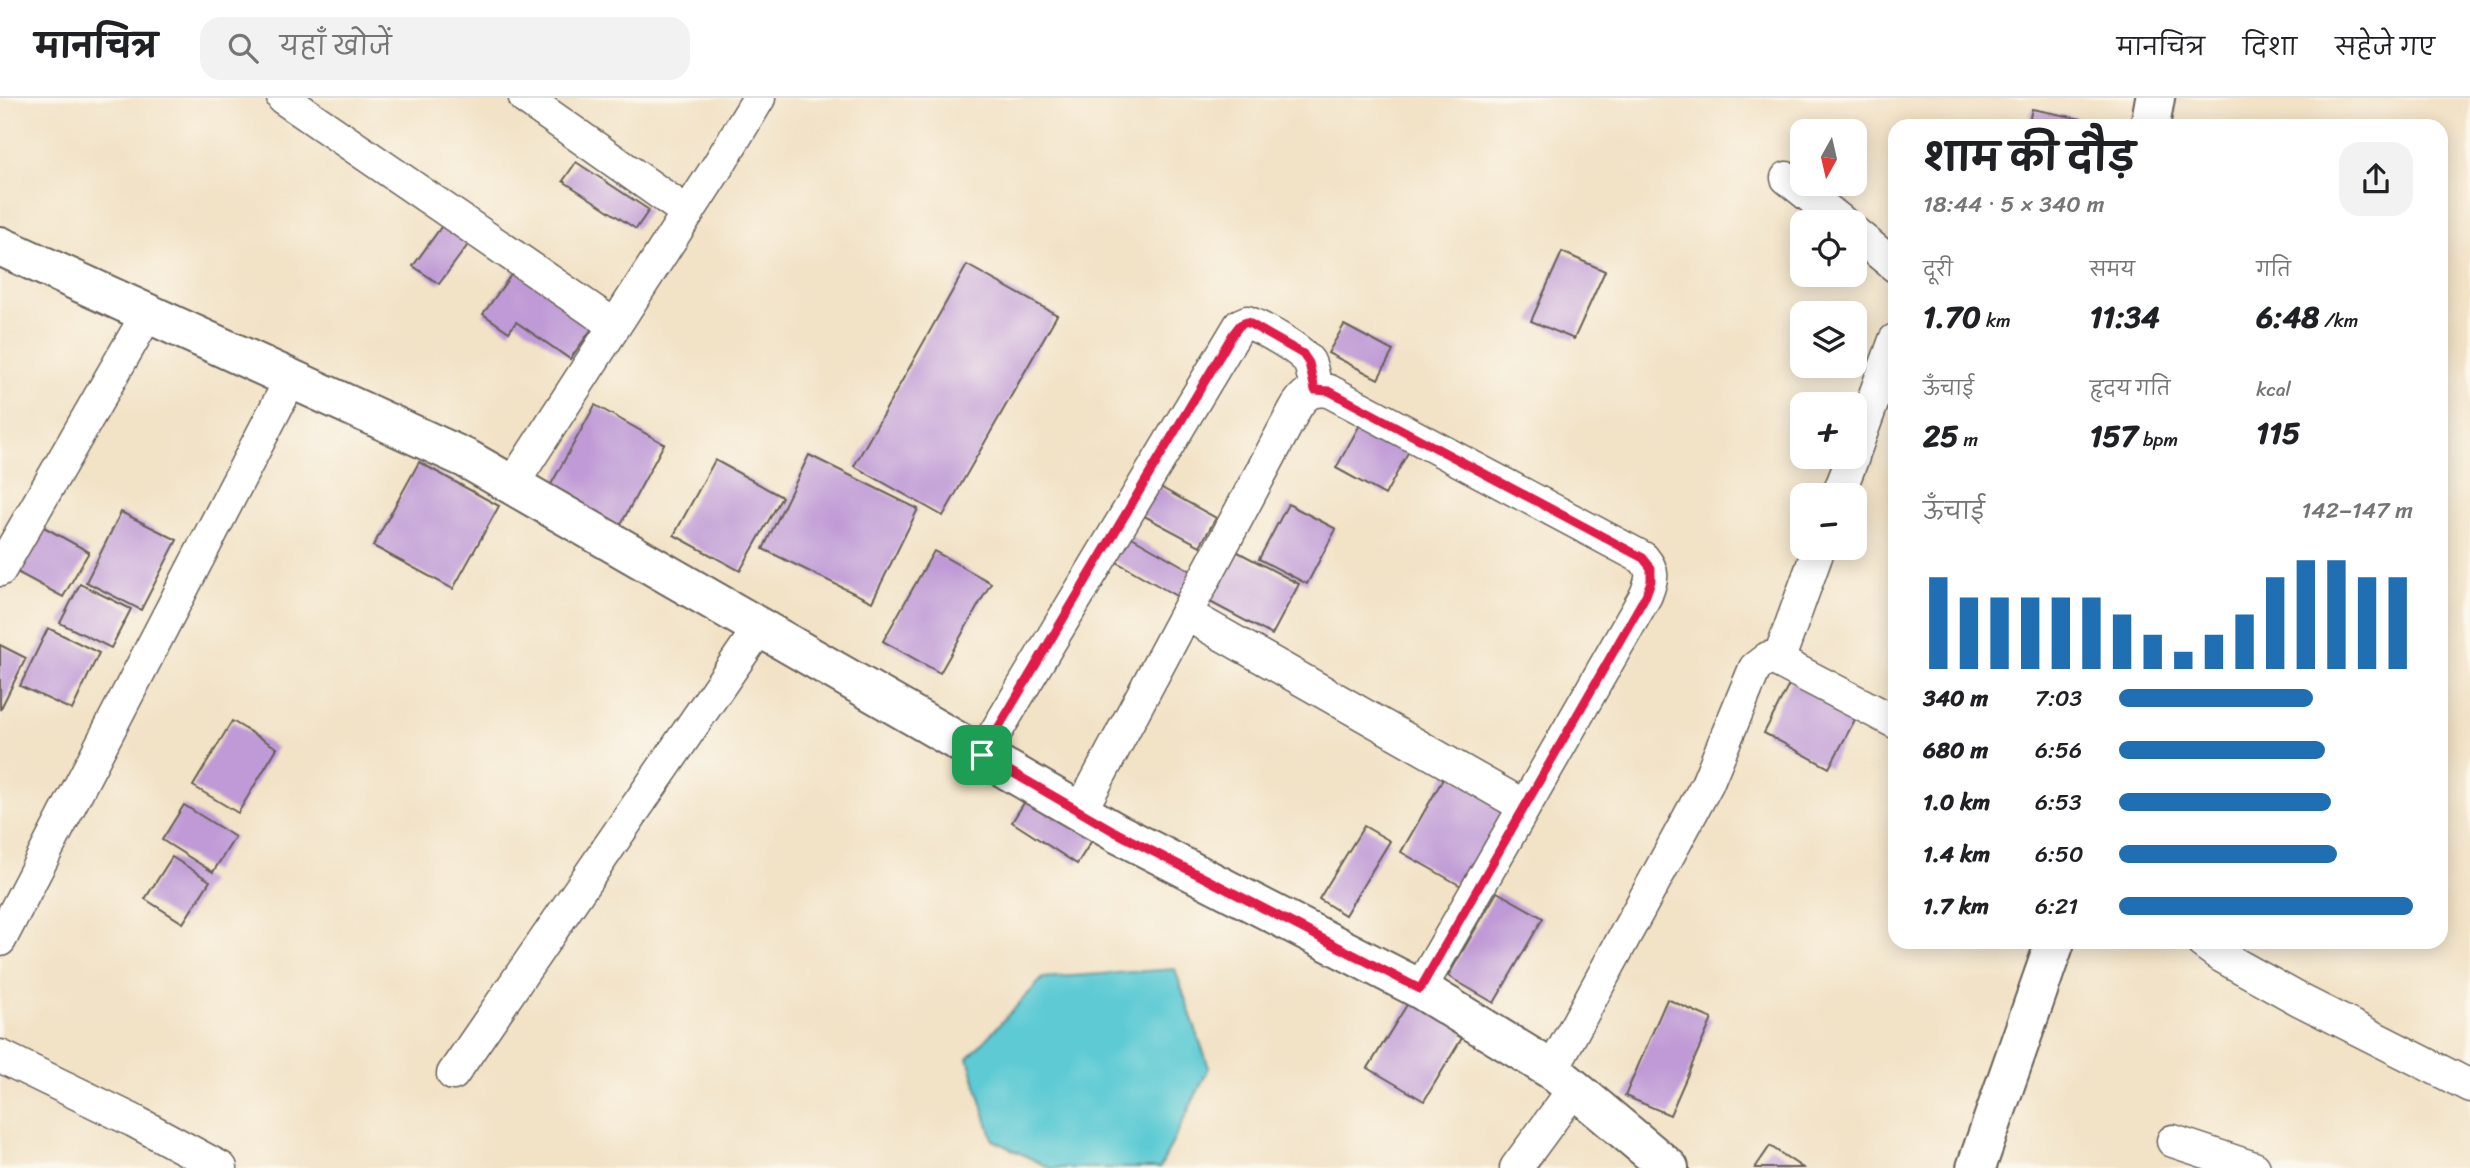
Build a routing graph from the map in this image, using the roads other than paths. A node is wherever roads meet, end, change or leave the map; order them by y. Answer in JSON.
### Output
{"nodes":[{"id":1,"x":283,"y":98,"type":"edge"},
{"id":2,"x":525,"y":98,"type":"edge"},
{"id":3,"x":2155,"y":98,"type":"edge"},
{"id":4,"x":757,"y":99,"type":"edge"},
{"id":5,"x":2151,"y":119,"type":"edge"},
{"id":6,"x":1787,"y":178,"type":"dead end"},
{"id":7,"x":1827,"y":210,"type":"edge"},
{"id":8,"x":688,"y":214,"type":"junction"},
{"id":9,"x":1867,"y":243,"type":"edge"},
{"id":10,"x":0,"y":246,"type":"edge"},
{"id":11,"x":1888,"y":260,"type":"edge"},
{"id":12,"x":148,"y":313,"type":"junction"},
{"id":13,"x":614,"y":326,"type":"junction"},
{"id":14,"x":1888,"y":359,"type":"edge"},
{"id":15,"x":291,"y":379,"type":"junction"},
{"id":16,"x":1315,"y":390,"type":"junction"},
{"id":17,"x":1867,"y":417,"type":"edge"},
{"id":18,"x":512,"y":485,"type":"junction"},
{"id":19,"x":1815,"y":560,"type":"edge"},
{"id":20,"x":0,"y":570,"type":"edge"},
{"id":21,"x":1186,"y":614,"type":"junction"},
{"id":22,"x":760,"y":627,"type":"junction"},
{"id":23,"x":1778,"y":660,"type":"junction"},
{"id":24,"x":1888,"y":718,"type":"edge"},
{"id":25,"x":982,"y":755,"type":"junction"},
{"id":26,"x":1524,"y":806,"type":"junction"},
{"id":27,"x":1080,"y":811,"type":"junction"},
{"id":28,"x":0,"y":940,"type":"edge"},
{"id":29,"x":2053,"y":949,"type":"edge"},
{"id":30,"x":2212,"y":949,"type":"edge"},
{"id":31,"x":1420,"y":989,"type":"junction"},
{"id":32,"x":0,"y":1056,"type":"edge"},
{"id":33,"x":453,"y":1074,"type":"dead end"},
{"id":34,"x":1563,"y":1080,"type":"junction"},
{"id":35,"x":2470,"y":1086,"type":"edge"},
{"id":36,"x":2173,"y":1141,"type":"dead end"},
{"id":37,"x":221,"y":1168,"type":"edge"},
{"id":38,"x":1516,"y":1168,"type":"edge"},
{"id":39,"x":1669,"y":1168,"type":"edge"},
{"id":40,"x":1976,"y":1168,"type":"edge"},
{"id":41,"x":2255,"y":1168,"type":"edge"}],
"edges":[{"from":1,"to":13,"type":"street"},
{"from":2,"to":8,"type":"street"},
{"from":3,"to":5,"type":"street"},
{"from":4,"to":8,"type":"street"},
{"from":6,"to":7,"type":"street"},
{"from":8,"to":13,"type":"street"},
{"from":9,"to":11,"type":"street"},
{"from":10,"to":12,"type":"street"},
{"from":12,"to":15,"type":"street"},
{"from":12,"to":20,"type":"street"},
{"from":13,"to":18,"type":"street"},
{"from":14,"to":17,"type":"street"},
{"from":15,"to":18,"type":"street"},
{"from":15,"to":28,"type":"street"},
{"from":16,"to":21,"type":"street"},
{"from":16,"to":25,"type":"street"},
{"from":16,"to":26,"type":"street"},
{"from":18,"to":22,"type":"street"},
{"from":19,"to":23,"type":"street"},
{"from":21,"to":26,"type":"street"},
{"from":21,"to":27,"type":"street"},
{"from":22,"to":25,"type":"street"},
{"from":22,"to":33,"type":"street"},
{"from":23,"to":24,"type":"street"},
{"from":23,"to":34,"type":"street"},
{"from":25,"to":27,"type":"street"},
{"from":26,"to":31,"type":"street"},
{"from":27,"to":31,"type":"street"},
{"from":29,"to":40,"type":"street"},
{"from":30,"to":35,"type":"street"},
{"from":31,"to":34,"type":"street"},
{"from":32,"to":37,"type":"street"},
{"from":34,"to":38,"type":"street"},
{"from":34,"to":39,"type":"street"},
{"from":36,"to":41,"type":"street"}]}
